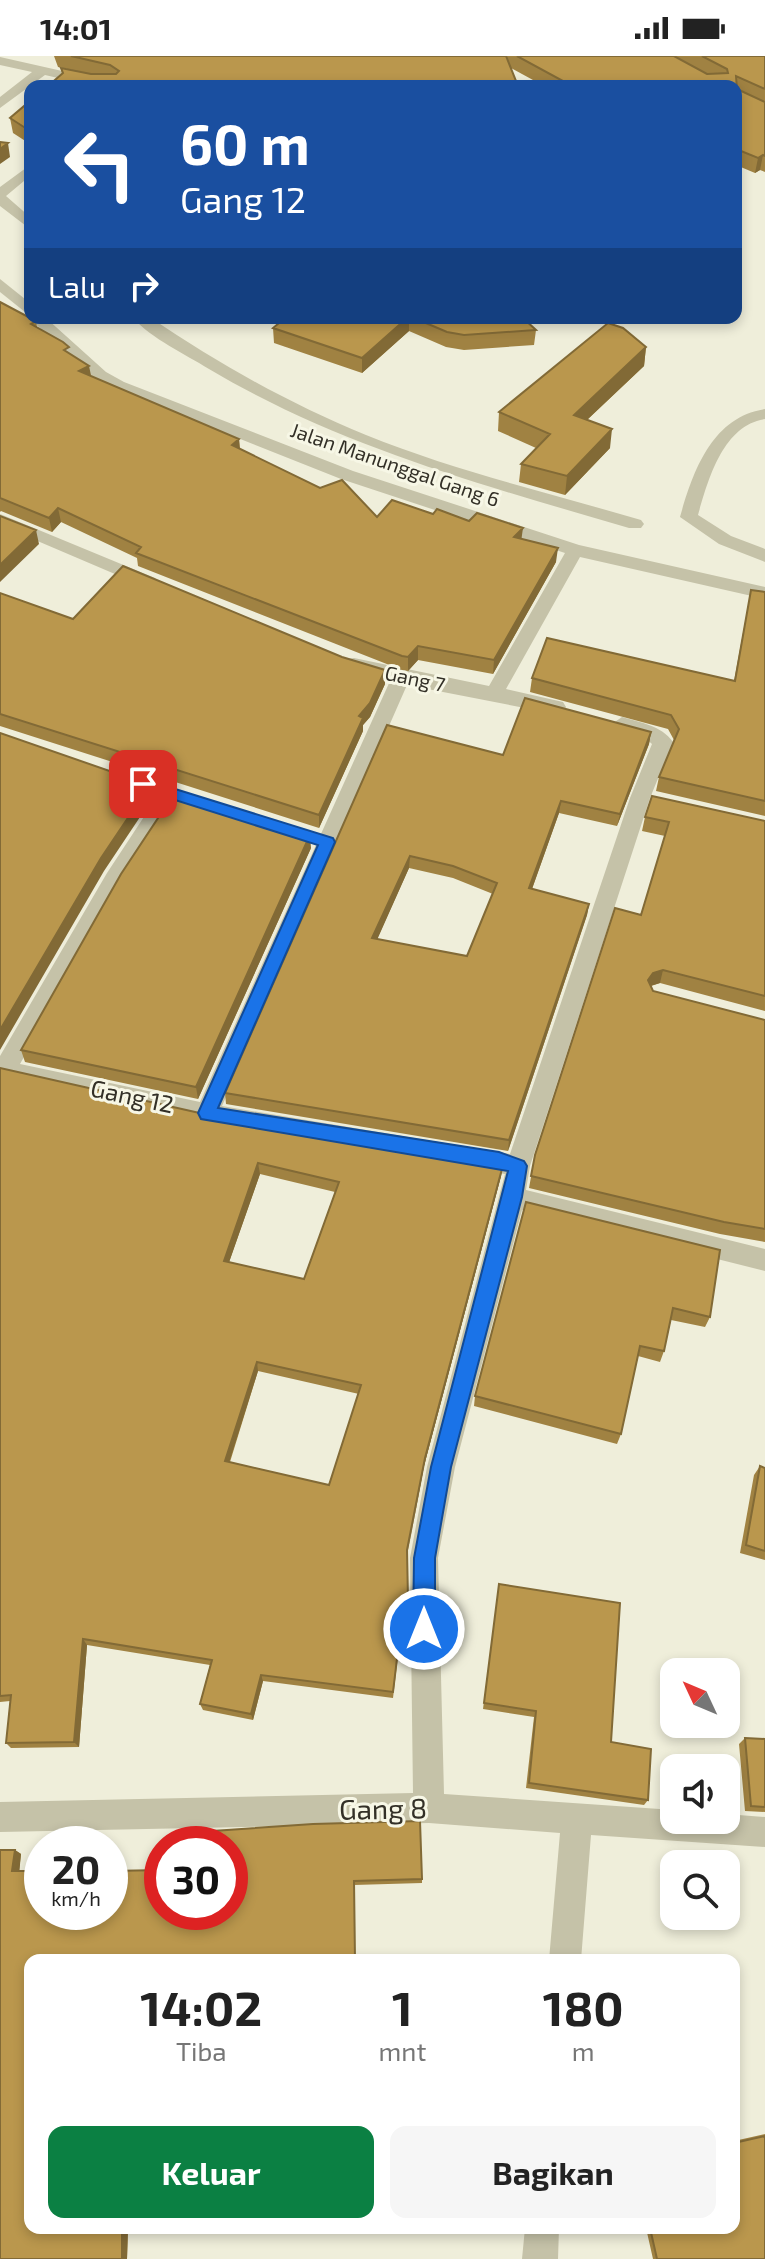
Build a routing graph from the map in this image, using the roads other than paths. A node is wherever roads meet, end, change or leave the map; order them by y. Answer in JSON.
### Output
{"nodes":[{"id":1,"x":0,"y":61,"type":"edge"},
{"id":2,"x":43,"y":70,"type":"junction"},
{"id":3,"x":30,"y":80,"type":"edge"},
{"id":4,"x":86,"y":80,"type":"edge"},
{"id":5,"x":24,"y":85,"type":"edge"},
{"id":6,"x":0,"y":104,"type":"edge"},
{"id":7,"x":24,"y":175,"type":"edge"},
{"id":8,"x":0,"y":197,"type":"edge"},
{"id":9,"x":24,"y":219,"type":"edge"},
{"id":10,"x":0,"y":284,"type":"edge"},
{"id":11,"x":24,"y":306,"type":"edge"},
{"id":12,"x":44,"y":324,"type":"edge"},
{"id":13,"x":149,"y":324,"type":"edge"},
{"id":14,"x":765,"y":414,"type":"edge"},
{"id":15,"x":0,"y":519,"type":"edge"},
{"id":16,"x":635,"y":524,"type":"dead end"},
{"id":17,"x":575,"y":550,"type":"junction"},
{"id":18,"x":765,"y":556,"type":"edge"},
{"id":19,"x":173,"y":592,"type":"edge"},
{"id":20,"x":765,"y":593,"type":"edge"},
{"id":21,"x":336,"y":658,"type":"edge"},
{"id":22,"x":400,"y":679,"type":"junction"},
{"id":23,"x":495,"y":692,"type":"junction"},
{"id":24,"x":578,"y":712,"type":"edge"},
{"id":25,"x":607,"y":720,"type":"edge"},
{"id":26,"x":95,"y":768,"type":"edge"},
{"id":27,"x":170,"y":794,"type":"junction"},
{"id":28,"x":640,"y":798,"type":"junction"},
{"id":29,"x":667,"y":804,"type":"edge"},
{"id":30,"x":224,"y":811,"type":"edge"},
{"id":31,"x":2,"y":1070,"type":"edge"},
{"id":32,"x":207,"y":1113,"type":"junction"},
{"id":33,"x":518,"y":1166,"type":"junction"},
{"id":34,"x":513,"y":1197,"type":"junction"},
{"id":35,"x":765,"y":1260,"type":"edge"},
{"id":36,"x":429,"y":1808,"type":"junction"},
{"id":37,"x":0,"y":1817,"type":"edge"},
{"id":38,"x":577,"y":1818,"type":"junction"},
{"id":39,"x":765,"y":1832,"type":"edge"},
{"id":40,"x":566,"y":1954,"type":"edge"},
{"id":41,"x":542,"y":2234,"type":"edge"},
{"id":42,"x":540,"y":2259,"type":"edge"}],
"edges":[{"from":1,"to":2,"type":"street"},
{"from":2,"to":3,"type":"street"},
{"from":2,"to":4,"type":"street"},
{"from":5,"to":6,"type":"street"},
{"from":7,"to":8,"type":"street"},
{"from":8,"to":9,"type":"street"},
{"from":10,"to":11,"type":"street"},
{"from":12,"to":17,"type":"street","name":"Jalan Manunggal Gang 6"},
{"from":13,"to":16,"type":"street"},
{"from":14,"to":18,"type":"street"},
{"from":15,"to":19,"type":"street"},
{"from":17,"to":20,"type":"street","name":"Jalan Manunggal Gang 6"},
{"from":17,"to":23,"type":"street"},
{"from":21,"to":22,"type":"street","name":"Gang 7"},
{"from":22,"to":23,"type":"street","name":"Gang 7"},
{"from":22,"to":32,"type":"street"},
{"from":23,"to":24,"type":"street","name":"Gang 7"},
{"from":25,"to":28,"type":"street"},
{"from":26,"to":27,"type":"street"},
{"from":27,"to":30,"type":"street"},
{"from":27,"to":31,"type":"street"},
{"from":28,"to":29,"type":"street"},
{"from":28,"to":33,"type":"street"},
{"from":31,"to":32,"type":"street","name":"Gang 12"},
{"from":32,"to":33,"type":"street","name":"Gang 12"},
{"from":33,"to":34,"type":"street"},
{"from":34,"to":35,"type":"street"},
{"from":34,"to":36,"type":"street"},
{"from":36,"to":37,"type":"street","name":"Gang 8"},
{"from":36,"to":38,"type":"street","name":"Gang 8"},
{"from":38,"to":39,"type":"street","name":"Gang 8"},
{"from":38,"to":40,"type":"street"},
{"from":41,"to":42,"type":"street"}]}
